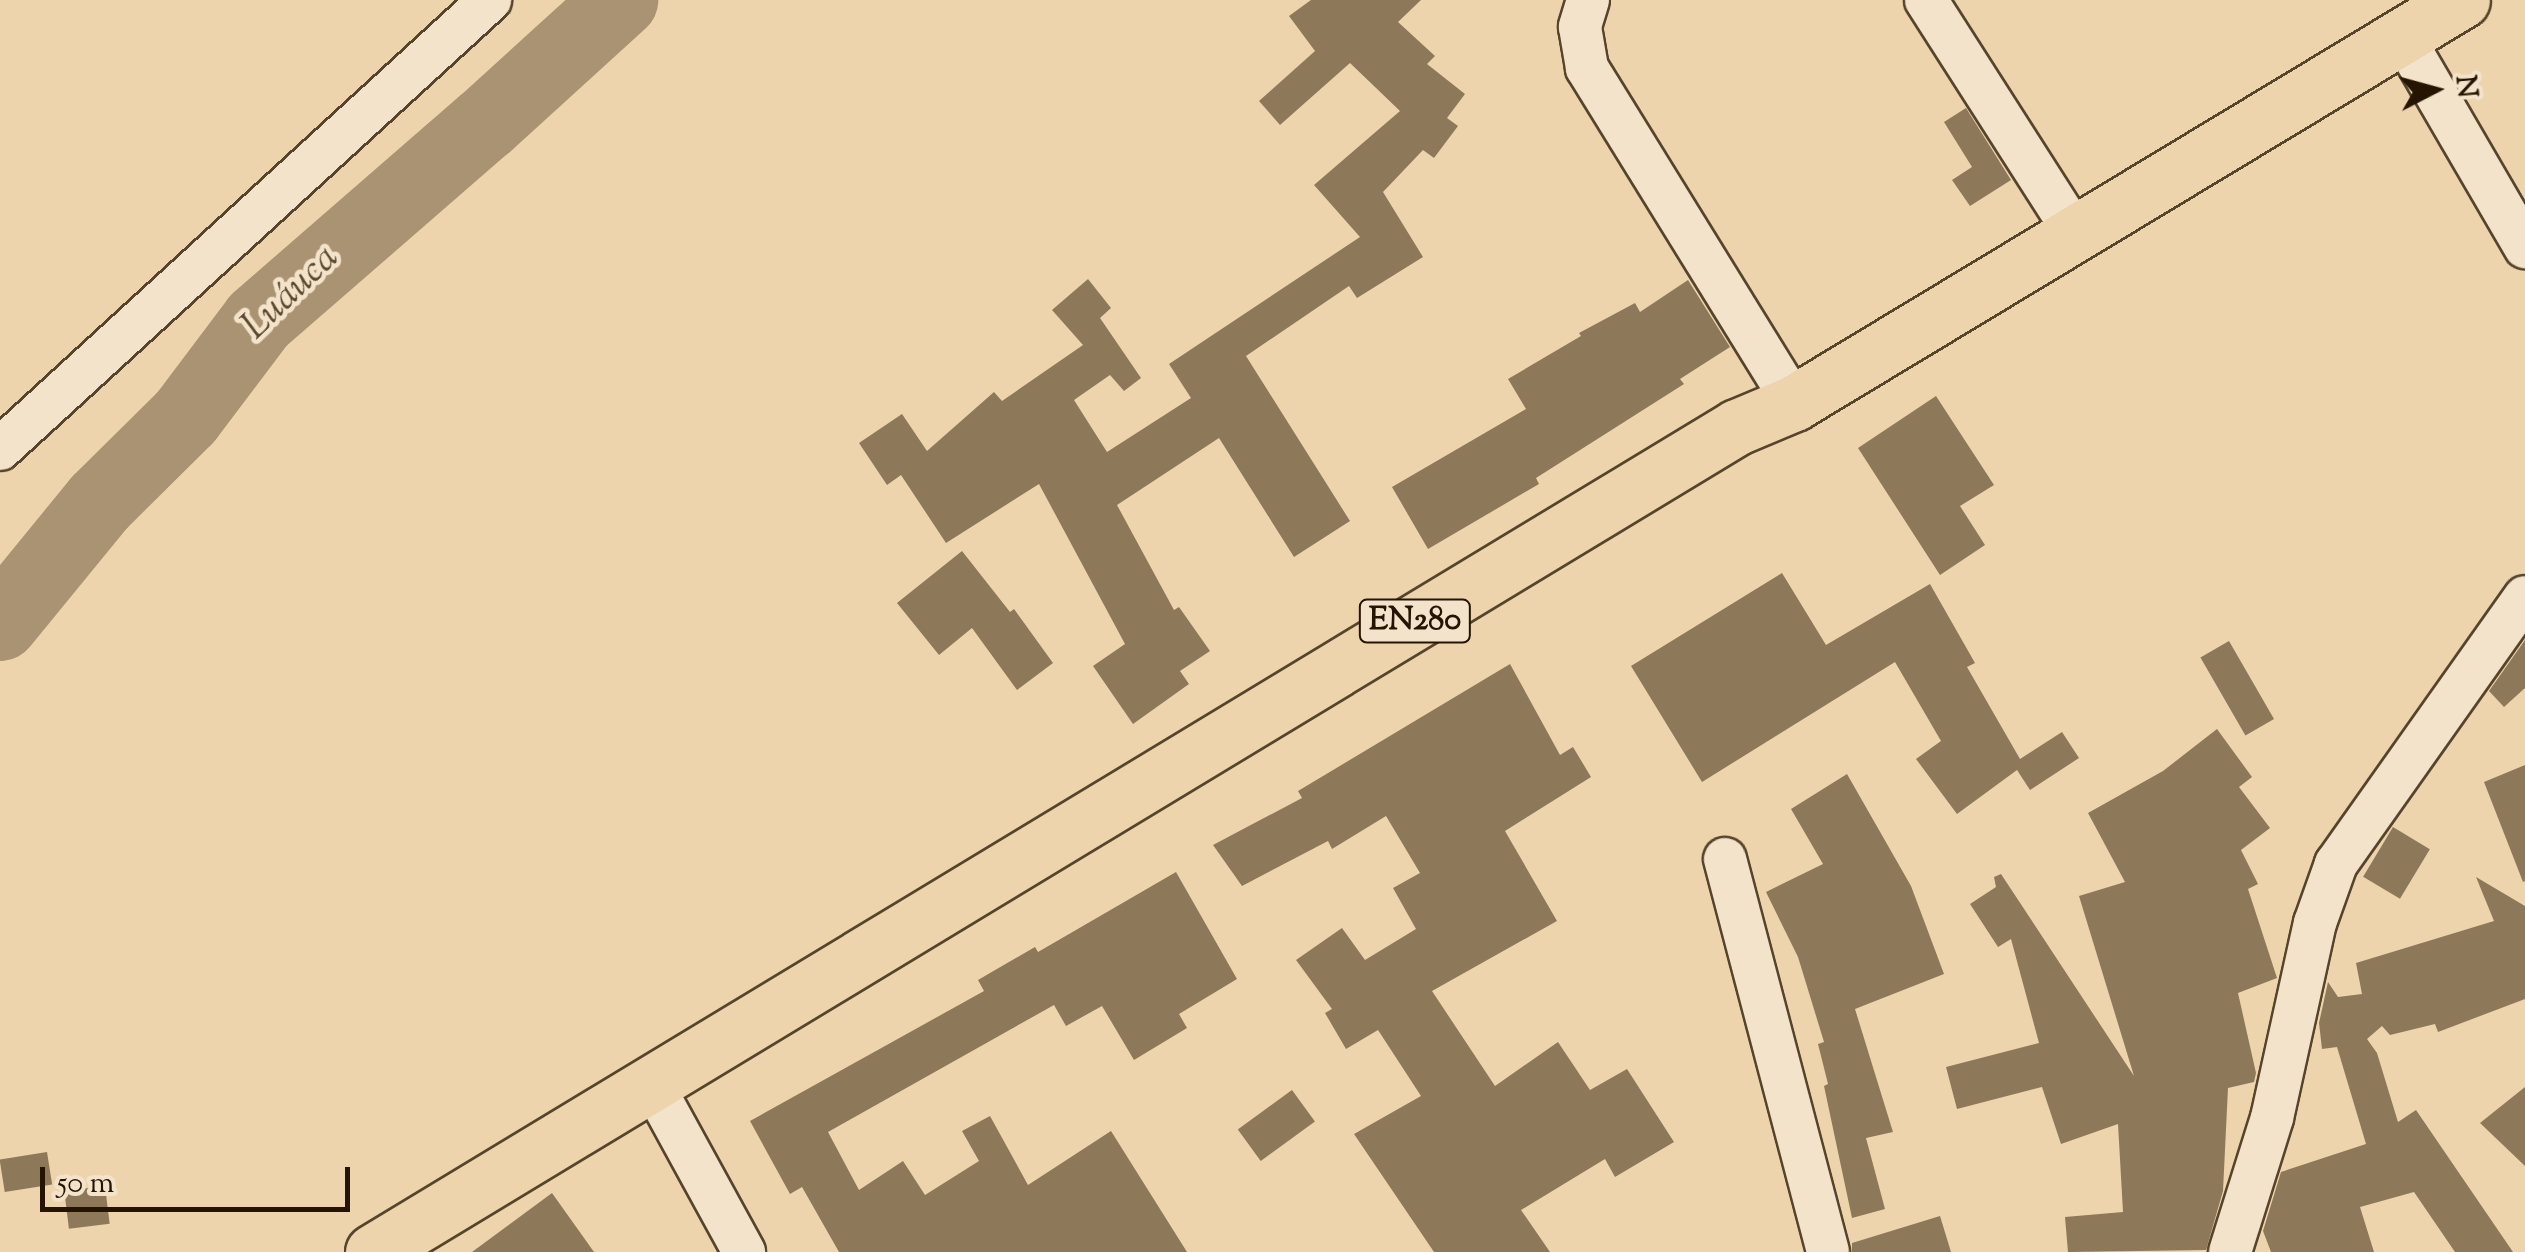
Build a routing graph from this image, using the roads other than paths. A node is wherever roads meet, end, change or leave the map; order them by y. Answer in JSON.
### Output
{"nodes":[{"id":1,"x":490,"y":0,"type":"edge"},
{"id":2,"x":1588,"y":0,"type":"edge"},
{"id":3,"x":1926,"y":0,"type":"edge"},
{"id":4,"x":2462,"y":0,"type":"edge"},
{"id":5,"x":2404,"y":39,"type":"junction"},
{"id":6,"x":2076,"y":235,"type":"junction"},
{"id":7,"x":2525,"y":247,"type":"edge"},
{"id":8,"x":1794,"y":403,"type":"junction"},
{"id":9,"x":0,"y":450,"type":"edge"},
{"id":10,"x":2525,"y":597,"type":"edge"},
{"id":11,"x":1724,"y":860,"type":"dead end"},
{"id":12,"x":651,"y":1082,"type":"junction"},
{"id":13,"x":372,"y":1252,"type":"edge"},
{"id":14,"x":744,"y":1252,"type":"edge"},
{"id":15,"x":1828,"y":1252,"type":"edge"},
{"id":16,"x":2230,"y":1252,"type":"edge"}],
"edges":[{"from":1,"to":9,"type":"street"},
{"from":2,"to":8,"type":"street"},
{"from":3,"to":6,"type":"street"},
{"from":4,"to":5,"type":"main road","number":"EN280"},
{"from":5,"to":6,"type":"main road","number":"EN280"},
{"from":5,"to":7,"type":"street"},
{"from":6,"to":8,"type":"main road","number":"EN280"},
{"from":8,"to":12,"type":"main road","number":"EN280"},
{"from":10,"to":16,"type":"street"},
{"from":11,"to":15,"type":"street"},
{"from":12,"to":13,"type":"main road","number":"EN280"},
{"from":12,"to":14,"type":"street"}]}
